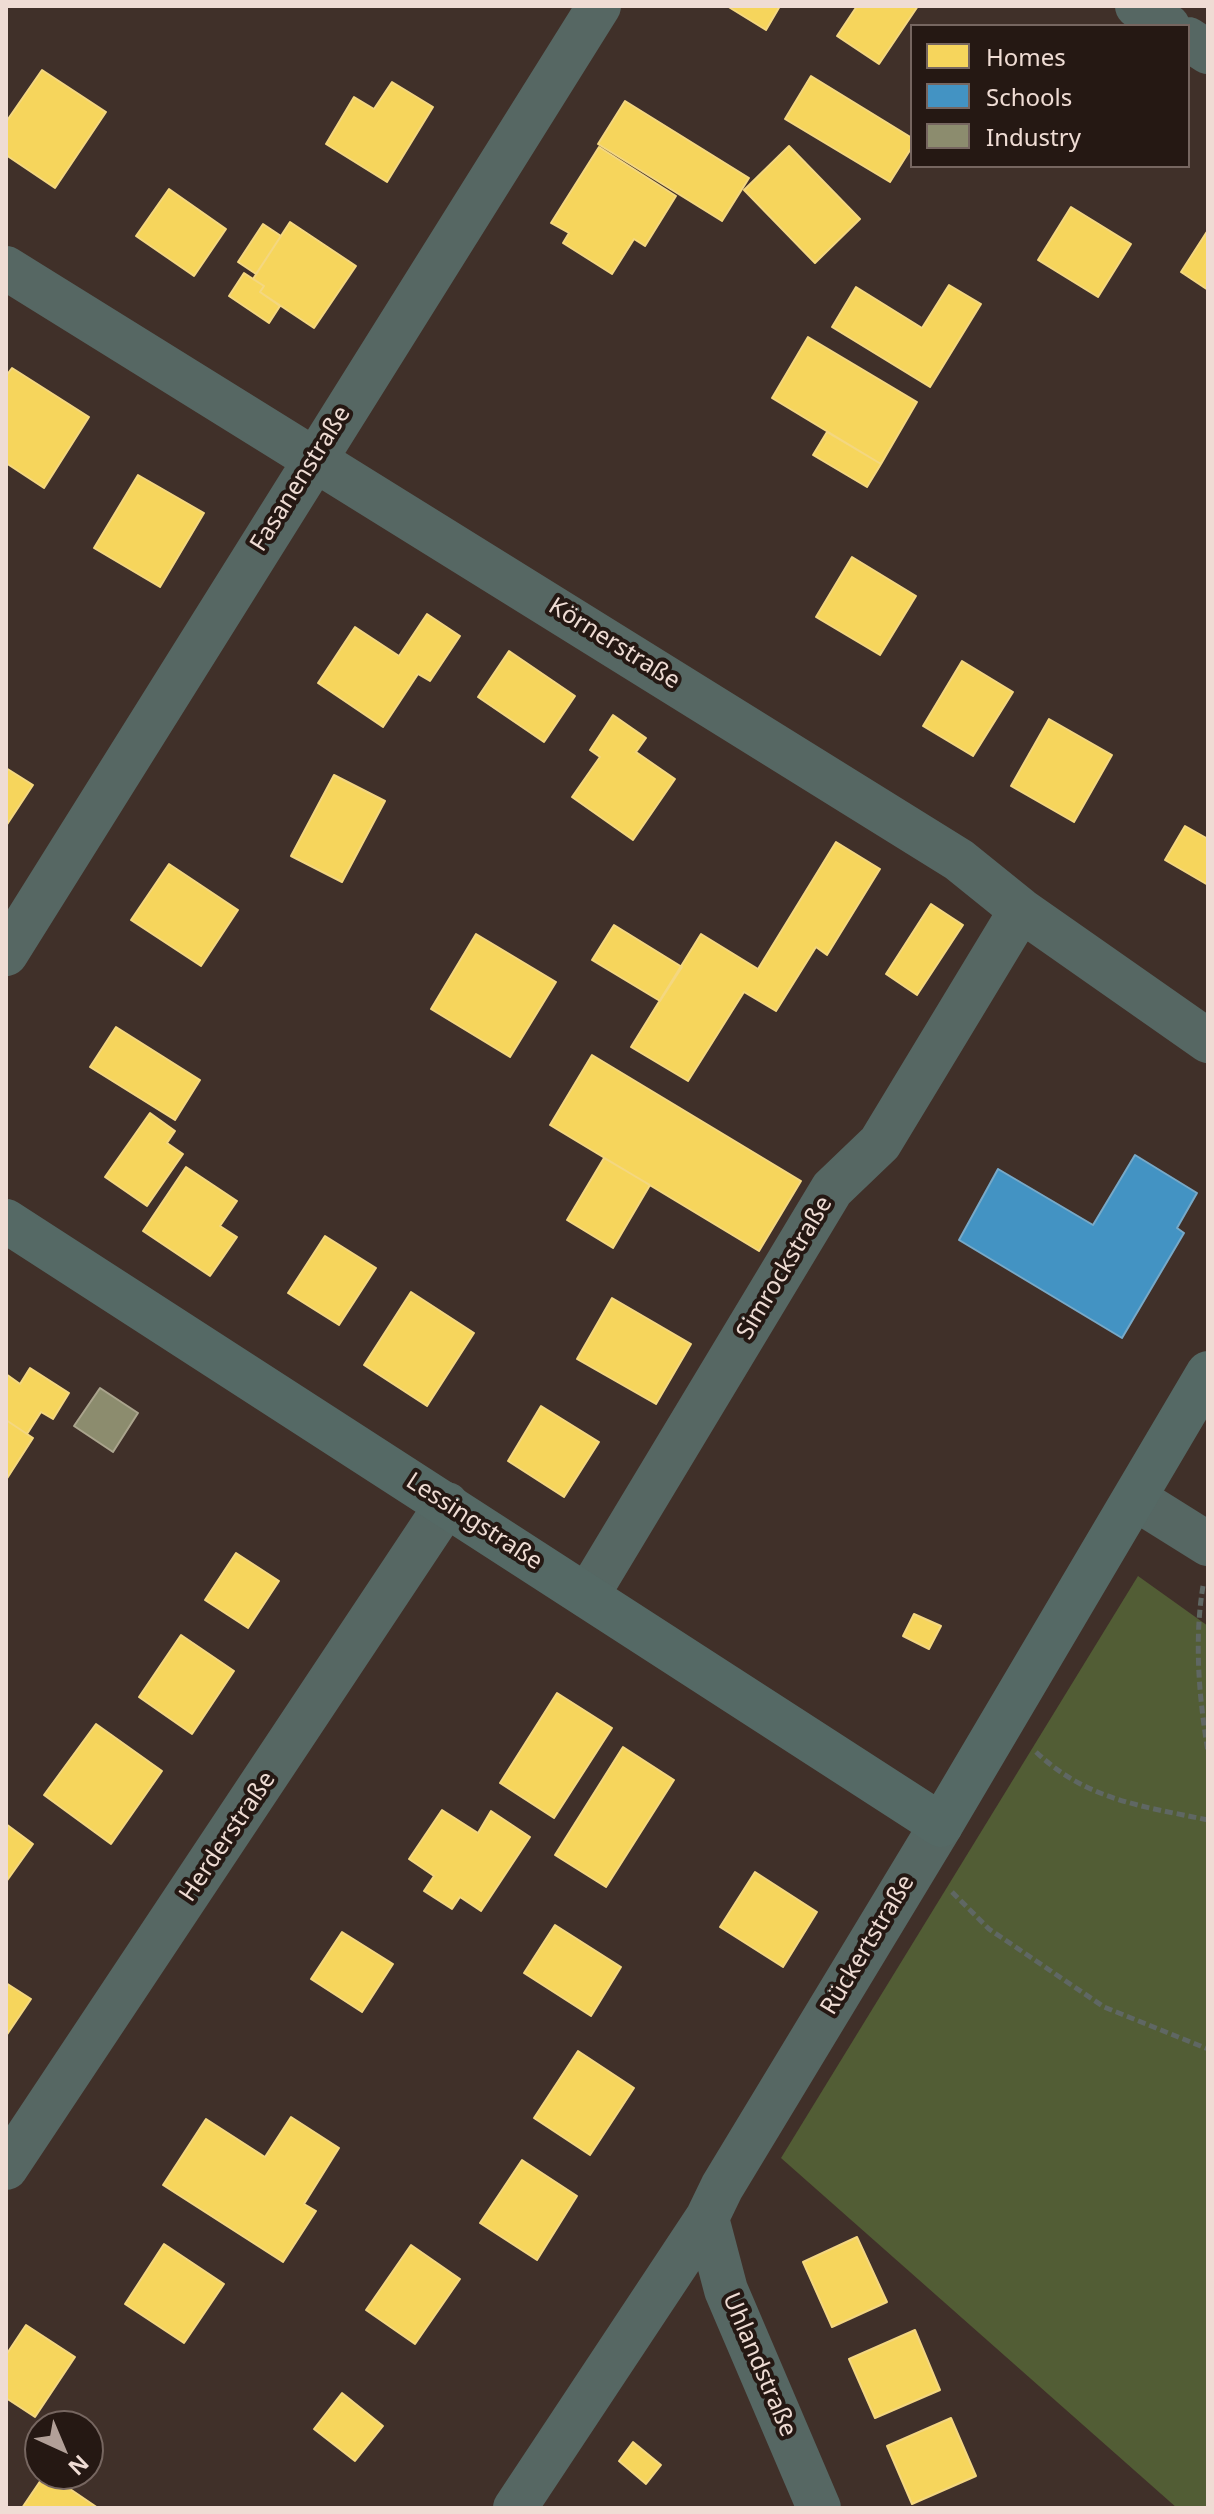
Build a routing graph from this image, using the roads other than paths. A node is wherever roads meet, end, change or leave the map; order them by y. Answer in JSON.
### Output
{"nodes":[{"id":1,"x":599,"y":6,"type":"edge"},
{"id":2,"x":1137,"y":6,"type":"edge"},
{"id":3,"x":1165,"y":24,"type":"edge"},
{"id":4,"x":1190,"y":40,"type":"edge"},
{"id":5,"x":1208,"y":52,"type":"edge"},
{"id":6,"x":6,"y":268,"type":"edge"},
{"id":7,"x":314,"y":457,"type":"junction"},
{"id":8,"x":1021,"y":910,"type":"junction"},
{"id":9,"x":6,"y":954,"type":"edge"},
{"id":10,"x":1208,"y":1041,"type":"edge"},
{"id":11,"x":6,"y":1221,"type":"edge"},
{"id":12,"x":1208,"y":1373,"type":"edge"},
{"id":13,"x":1136,"y":1499,"type":"junction"},
{"id":14,"x":447,"y":1504,"type":"junction"},
{"id":15,"x":1207,"y":1558,"type":"edge"},
{"id":16,"x":587,"y":1596,"type":"junction"},
{"id":17,"x":930,"y":1843,"type":"junction"},
{"id":18,"x":6,"y":2168,"type":"edge"},
{"id":19,"x":707,"y":2218,"type":"junction"},
{"id":20,"x":515,"y":2508,"type":"edge"},
{"id":21,"x":819,"y":2508,"type":"edge"}],
"edges":[{"from":1,"to":7,"type":"street","name":"Fasanenstraße"},
{"from":2,"to":3,"type":"street"},
{"from":4,"to":5,"type":"street"},
{"from":6,"to":7,"type":"street","name":"Körnerstraße"},
{"from":7,"to":8,"type":"street","name":"Körnerstraße"},
{"from":7,"to":9,"type":"street","name":"Fasanenstraße"},
{"from":8,"to":10,"type":"street","name":"Körnerstraße"},
{"from":8,"to":16,"type":"street","name":"Simrockstraße"},
{"from":11,"to":14,"type":"street","name":"Lessingstraße"},
{"from":12,"to":13,"type":"street","name":"Rückertstraße"},
{"from":13,"to":15,"type":"street"},
{"from":13,"to":17,"type":"street","name":"Rückertstraße"},
{"from":14,"to":16,"type":"street","name":"Lessingstraße"},
{"from":14,"to":18,"type":"street","name":"Herderstraße"},
{"from":16,"to":17,"type":"street","name":"Lessingstraße"},
{"from":17,"to":19,"type":"street","name":"Rückertstraße"},
{"from":19,"to":20,"type":"street","name":"Rückertstraße"},
{"from":19,"to":21,"type":"street","name":"Uhlandstraße"}]}
